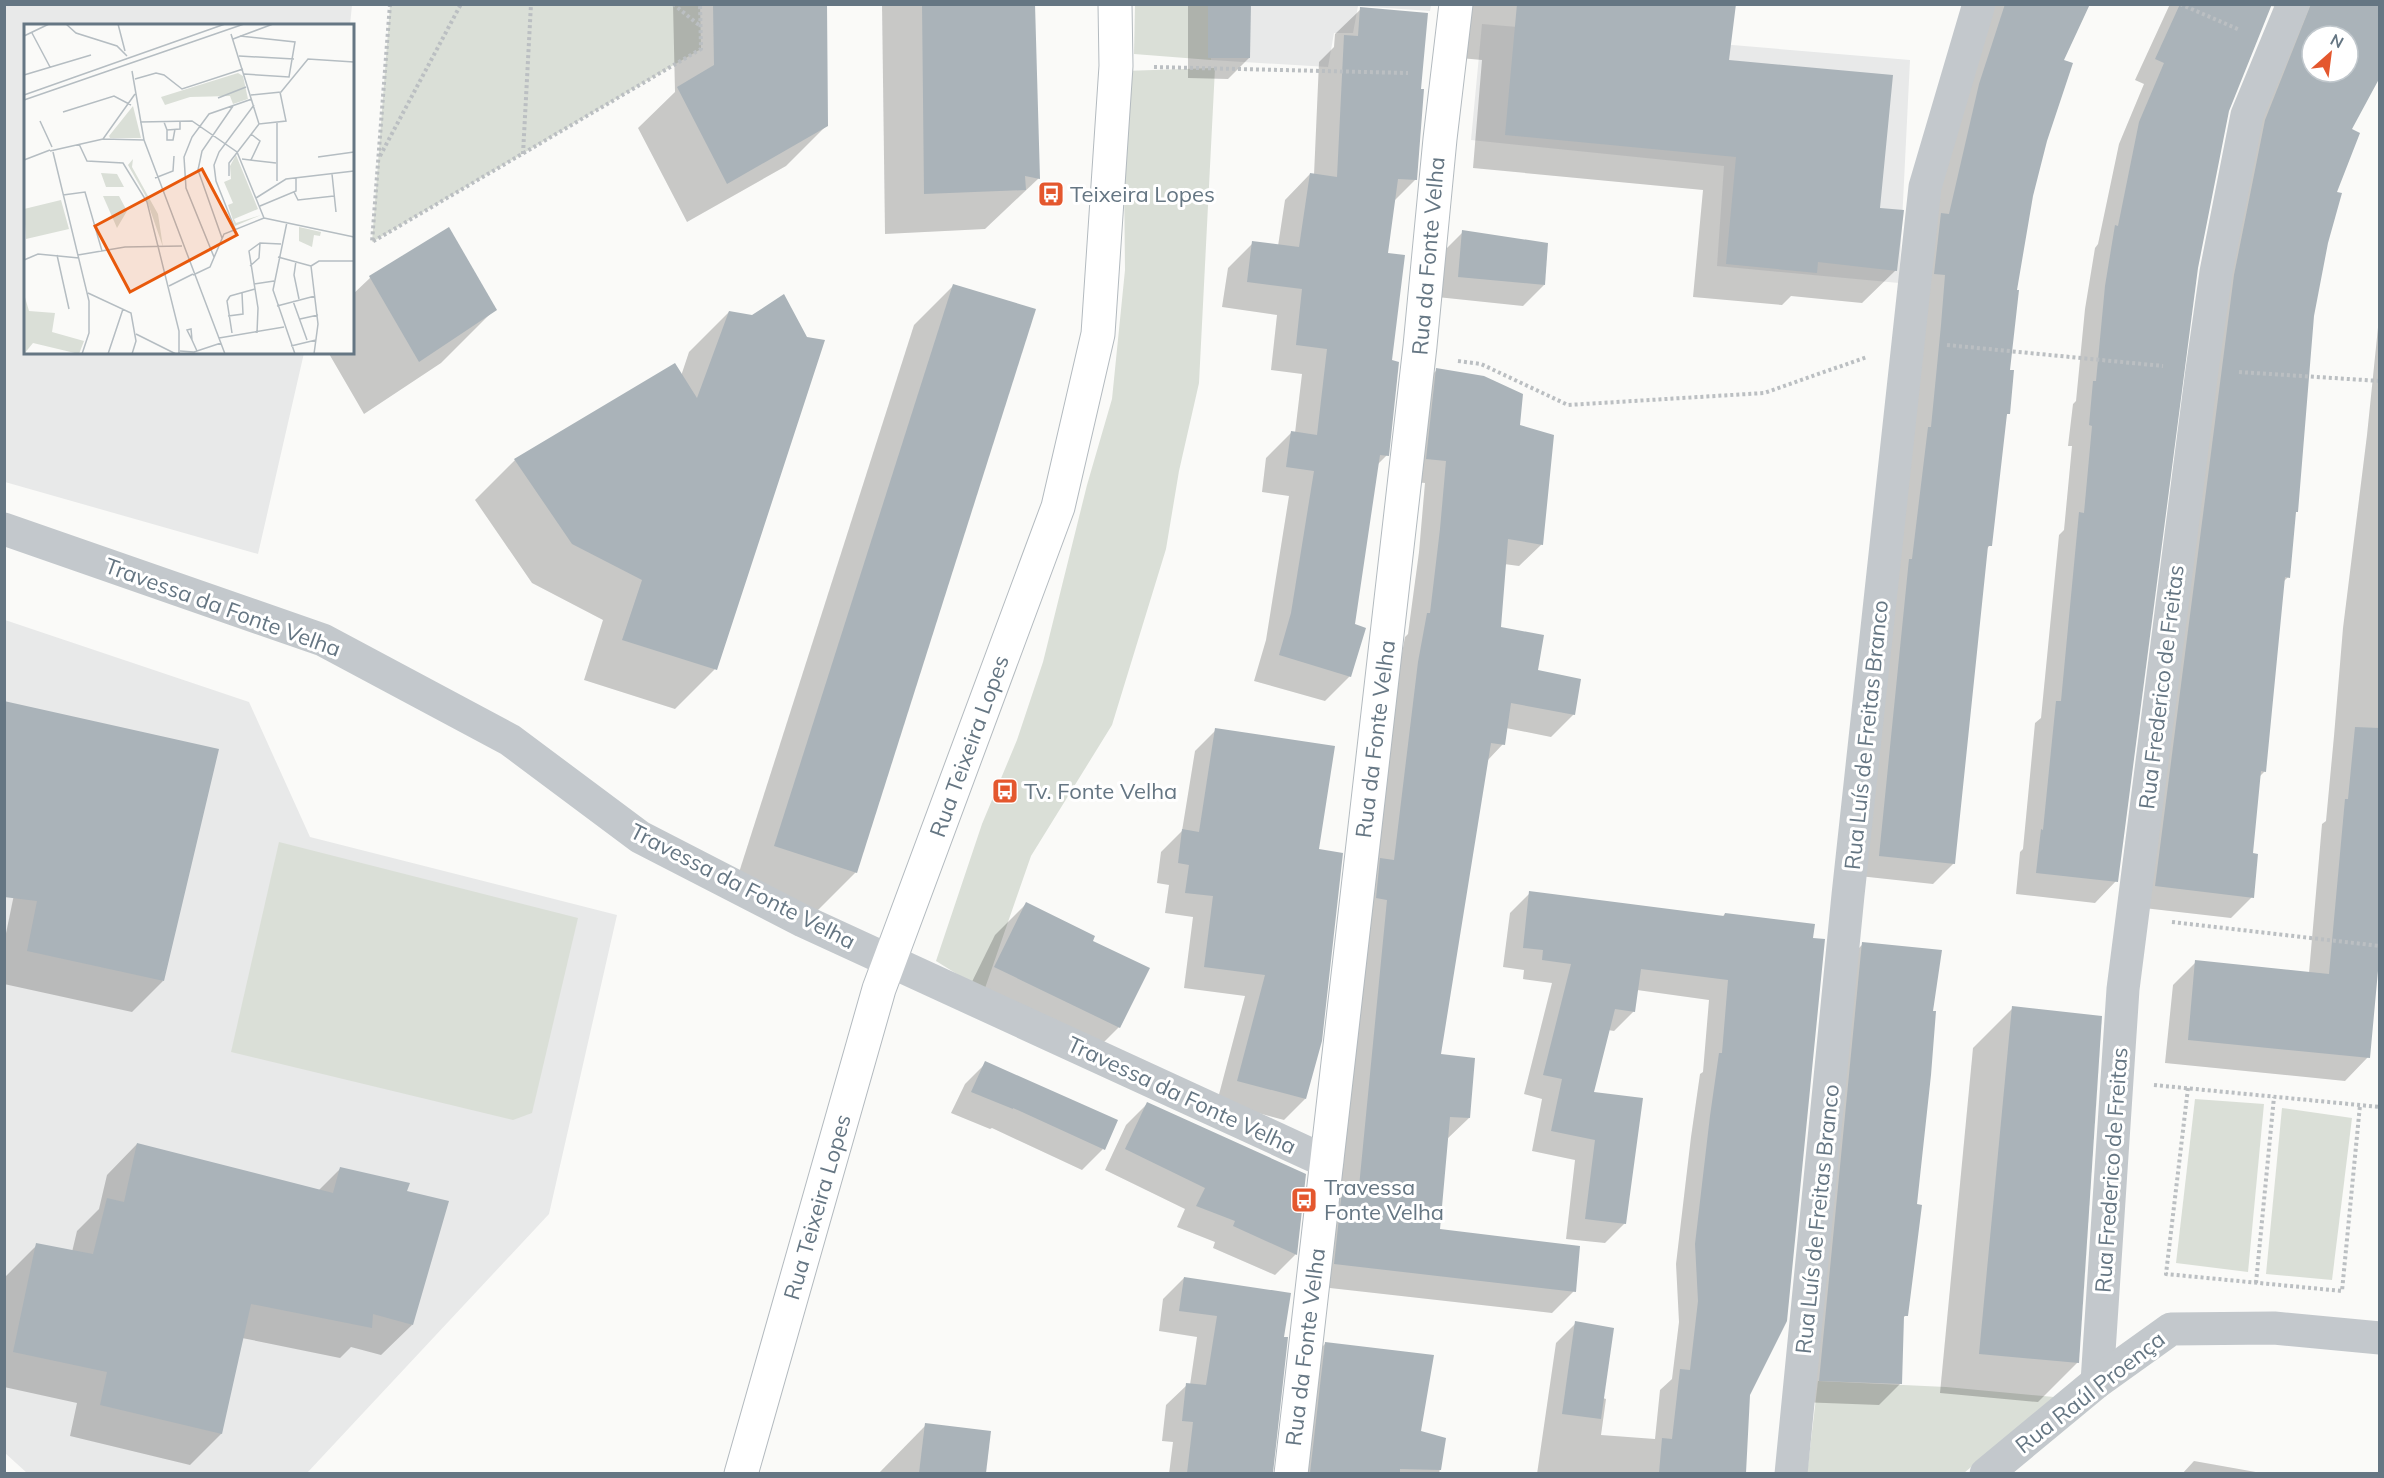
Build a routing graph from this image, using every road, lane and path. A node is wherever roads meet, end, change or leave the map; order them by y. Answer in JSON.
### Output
{"nodes":[{"id":1,"x":390,"y":4,"type":"edge"},
{"id":2,"x":461,"y":4,"type":"edge"},
{"id":3,"x":531,"y":4,"type":"edge"},
{"id":4,"x":674,"y":4,"type":"edge"},
{"id":5,"x":700,"y":4,"type":"edge"},
{"id":6,"x":1115,"y":4,"type":"edge"},
{"id":7,"x":1456,"y":4,"type":"edge"},
{"id":8,"x":1979,"y":4,"type":"edge"},
{"id":9,"x":2180,"y":4,"type":"edge"},
{"id":10,"x":2294,"y":4,"type":"edge"},
{"id":11,"x":700,"y":25,"type":"junction"},
{"id":12,"x":2277,"y":45,"type":"junction"},
{"id":13,"x":1116,"y":66,"type":"junction"},
{"id":14,"x":1448,"y":74,"type":"junction"},
{"id":15,"x":523,"y":154,"type":"junction"},
{"id":16,"x":378,"y":159,"type":"junction"},
{"id":17,"x":1908,"y":341,"type":"junction"},
{"id":18,"x":1419,"y":356,"type":"junction"},
{"id":19,"x":2202,"y":370,"type":"junction"},
{"id":20,"x":2379,"y":381,"type":"edge"},
{"id":21,"x":4,"y":529,"type":"edge"},
{"id":22,"x":2132,"y":918,"type":"junction"},
{"id":23,"x":2173,"y":922,"type":"junction"},
{"id":24,"x":2171,"y":934,"type":"dead end"},
{"id":25,"x":2379,"y":946,"type":"edge"},
{"id":26,"x":889,"y":961,"type":"junction"},
{"id":27,"x":2152,"y":1084,"type":"dead end"},
{"id":28,"x":2188,"y":1088,"type":"junction"},
{"id":29,"x":2274,"y":1097,"type":"junction"},
{"id":30,"x":2360,"y":1105,"type":"junction"},
{"id":31,"x":2379,"y":1107,"type":"edge"},
{"id":32,"x":1327,"y":1162,"type":"junction"},
{"id":33,"x":2256,"y":1283,"type":"junction"},
{"id":34,"x":2379,"y":1338,"type":"edge"},
{"id":35,"x":2097,"y":1382,"type":"junction"},
{"id":36,"x":741,"y":1473,"type":"edge"},
{"id":37,"x":1291,"y":1473,"type":"edge"},
{"id":38,"x":1791,"y":1473,"type":"edge"},
{"id":39,"x":1986,"y":1473,"type":"edge"}],
"edges":[{"from":1,"to":16,"type":"path"},
{"from":2,"to":16,"type":"path"},
{"from":3,"to":15,"type":"path"},
{"from":4,"to":11,"type":"path"},
{"from":5,"to":11,"type":"path"},
{"from":6,"to":13,"type":"street","name":"Rua Teixeira Lopes"},
{"from":7,"to":14,"type":"street","name":"Rua da Fonte Velha"},
{"from":8,"to":17,"type":"street","name":"Rua Luís de Freitas Branco"},
{"from":9,"to":12,"type":"path"},
{"from":10,"to":12,"type":"street","name":"Rua Frederico de Freitas"},
{"from":11,"to":15,"type":"path"},
{"from":12,"to":19,"type":"street","name":"Rua Frederico de Freitas"},
{"from":13,"to":14,"type":"path"},
{"from":13,"to":26,"type":"street","name":"Rua Teixeira Lopes"},
{"from":14,"to":18,"type":"street","name":"Rua da Fonte Velha"},
{"from":15,"to":16,"type":"path"},
{"from":17,"to":18,"type":"path"},
{"from":17,"to":19,"type":"path"},
{"from":17,"to":38,"type":"street","name":"Rua Luís de Freitas Branco"},
{"from":18,"to":32,"type":"street","name":"Rua da Fonte Velha"},
{"from":19,"to":20,"type":"path"},
{"from":19,"to":22,"type":"street","name":"Rua Frederico de Freitas"},
{"from":21,"to":26,"type":"street","name":"Travessa da Fonte Velha"},
{"from":22,"to":23,"type":"path"},
{"from":22,"to":35,"type":"street","name":"Rua Frederico de Freitas"},
{"from":23,"to":24,"type":"path"},
{"from":23,"to":25,"type":"path"},
{"from":26,"to":32,"type":"street","name":"Travessa da Fonte Velha"},
{"from":26,"to":36,"type":"street","name":"Rua Teixeira Lopes"},
{"from":27,"to":28,"type":"path"},
{"from":28,"to":29,"type":"path"},
{"from":28,"to":33,"type":"path"},
{"from":29,"to":30,"type":"path"},
{"from":29,"to":33,"type":"path"},
{"from":30,"to":31,"type":"path"},
{"from":30,"to":33,"type":"path"},
{"from":32,"to":37,"type":"street","name":"Rua da Fonte Velha"},
{"from":34,"to":35,"type":"street","name":"Rua Raúl Proença"},
{"from":35,"to":39,"type":"street","name":"Rua Raúl Proença"}]}
